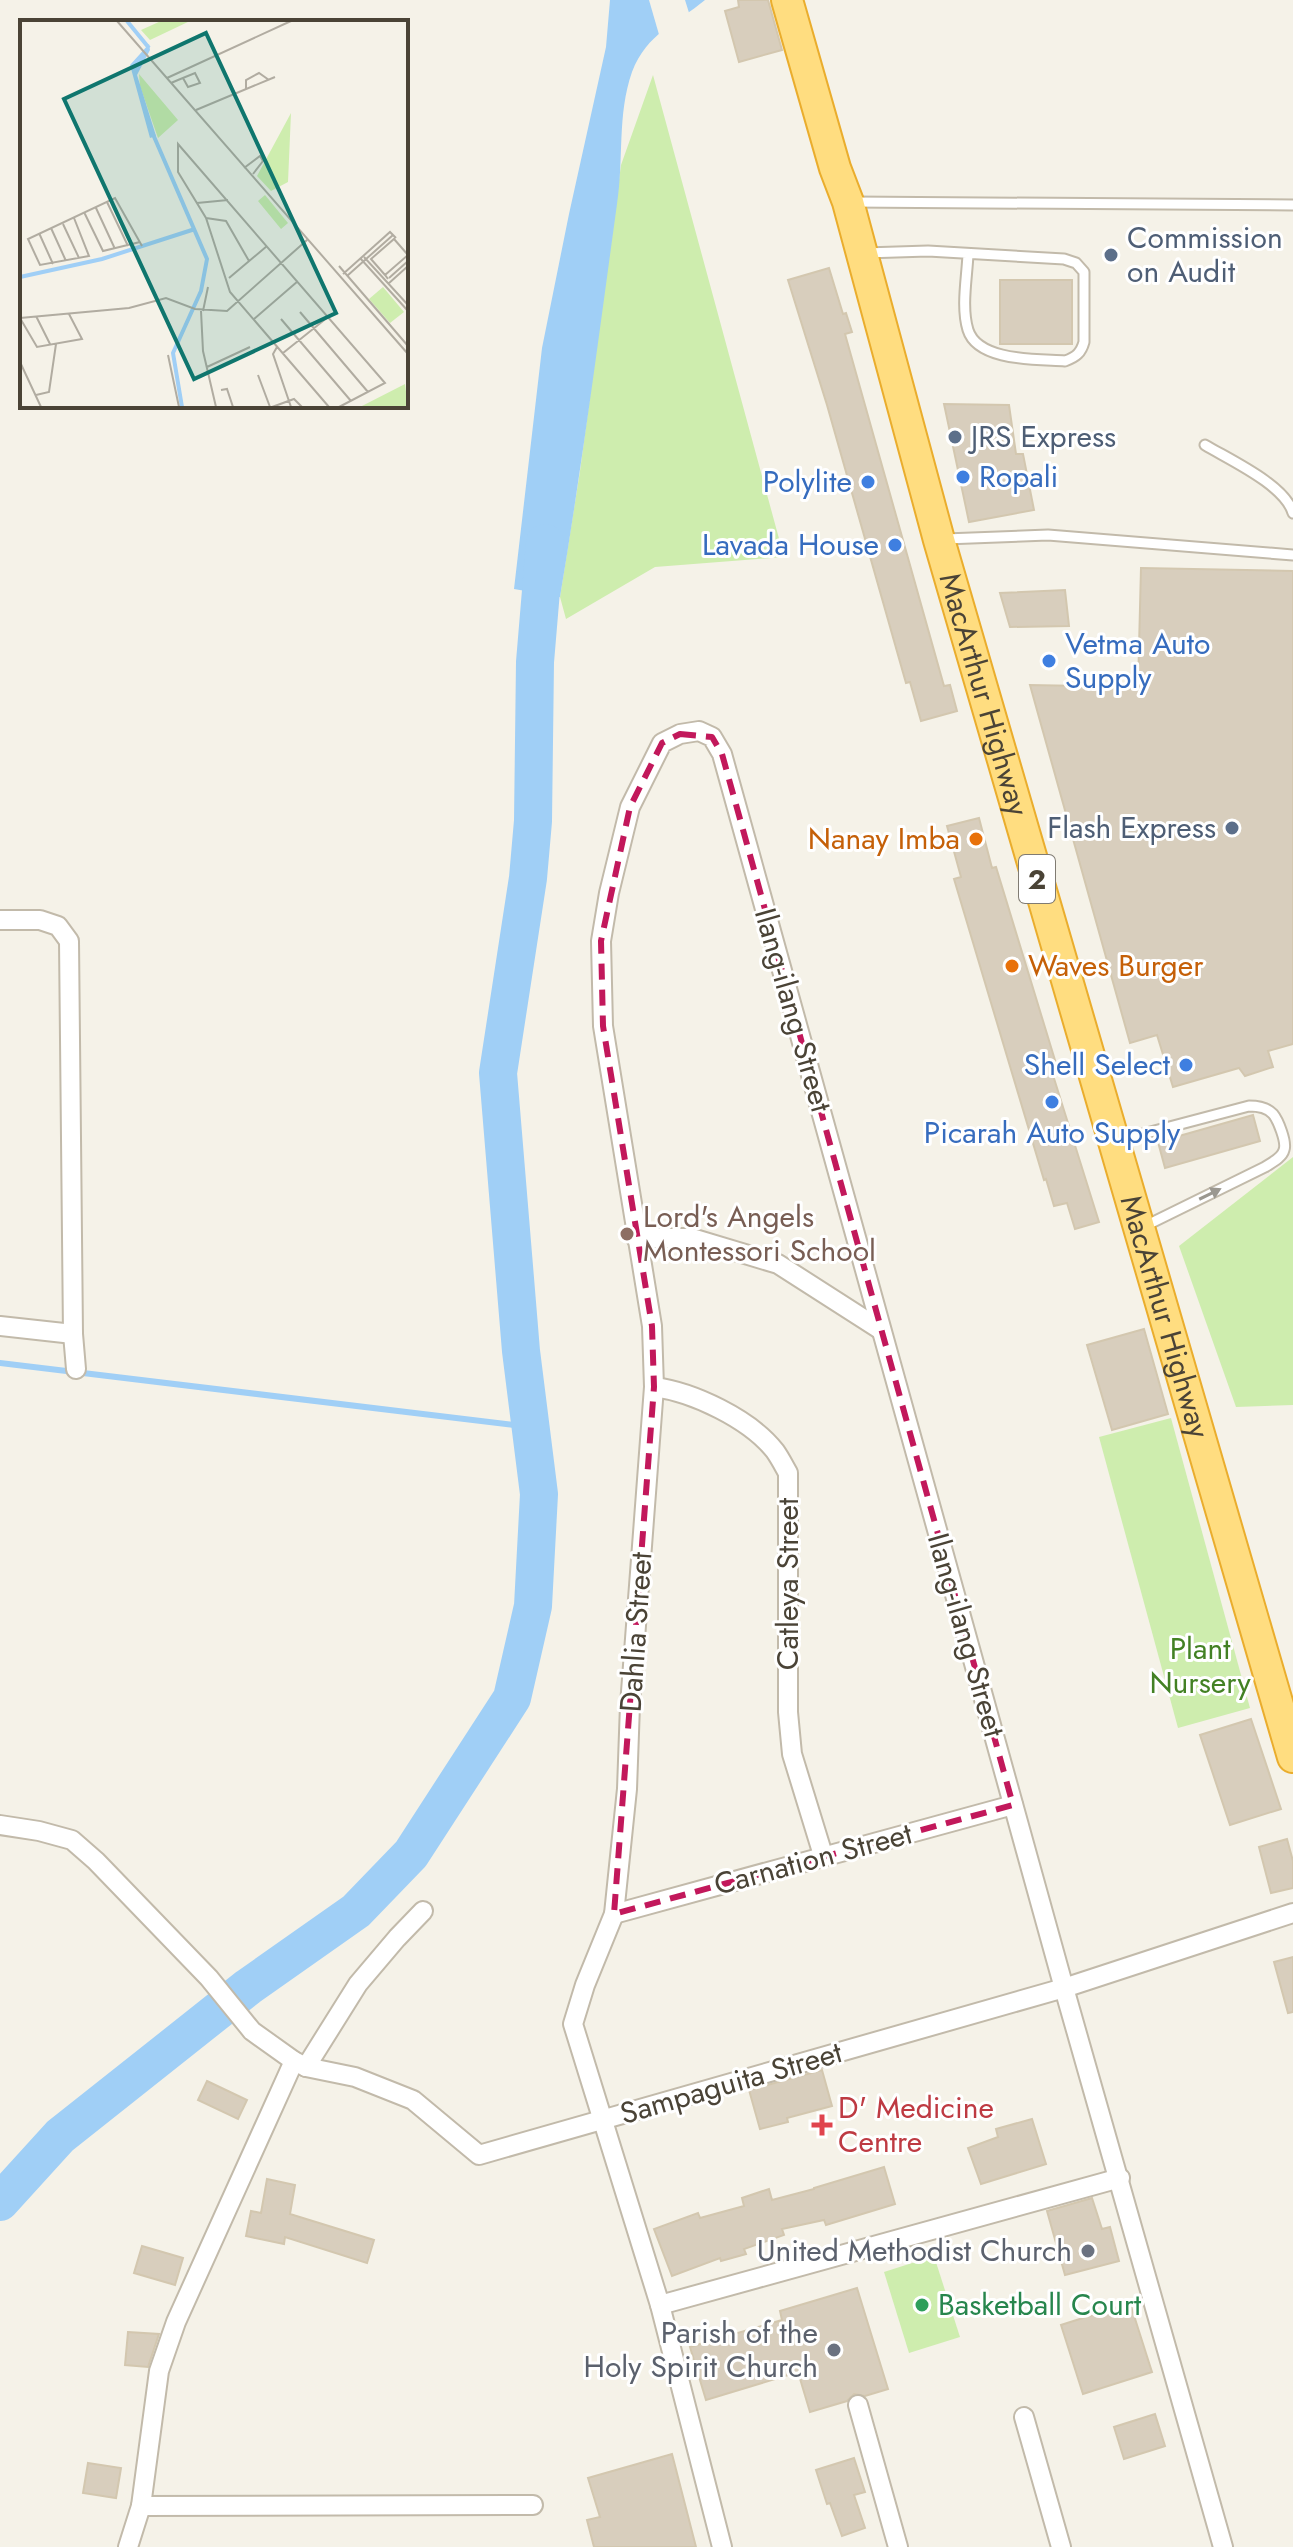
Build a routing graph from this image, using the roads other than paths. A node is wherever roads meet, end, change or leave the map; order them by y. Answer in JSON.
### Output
{"nodes":[{"id":1,"x":787,"y":0,"type":"edge"},
{"id":2,"x":848,"y":202,"type":"junction"},
{"id":3,"x":1293,"y":205,"type":"edge"},
{"id":4,"x":862,"y":254,"type":"junction"},
{"id":5,"x":968,"y":254,"type":"junction"},
{"id":6,"x":1205,"y":445,"type":"dead end"},
{"id":7,"x":1293,"y":513,"type":"edge"},
{"id":8,"x":939,"y":540,"type":"junction"},
{"id":9,"x":1292,"y":552,"type":"edge"},
{"id":10,"x":699,"y":731,"type":"joint"},
{"id":11,"x":0,"y":920,"type":"edge"},
{"id":12,"x":1115,"y":1141,"type":"junction"},
{"id":13,"x":1140,"y":1229,"type":"junction"},
{"id":14,"x":636,"y":1238,"type":"junction"},
{"id":15,"x":0,"y":1326,"type":"edge"},
{"id":16,"x":881,"y":1330,"type":"junction"},
{"id":17,"x":73,"y":1334,"type":"junction"},
{"id":18,"x":76,"y":1369,"type":"dead end"},
{"id":19,"x":654,"y":1387,"type":"junction"},
{"id":20,"x":1293,"y":1757,"type":"edge"},
{"id":21,"x":1013,"y":1805,"type":"junction"},
{"id":22,"x":0,"y":1825,"type":"edge"},
{"id":23,"x":823,"y":1855,"type":"junction"},
{"id":24,"x":423,"y":1911,"type":"dead end"},
{"id":25,"x":1293,"y":1913,"type":"edge"},
{"id":26,"x":614,"y":1914,"type":"junction"},
{"id":27,"x":1064,"y":1988,"type":"junction"},
{"id":28,"x":300,"y":2064,"type":"junction"},
{"id":29,"x":604,"y":2119,"type":"junction"},
{"id":30,"x":1120,"y":2178,"type":"junction"},
{"id":31,"x":660,"y":2305,"type":"junction"},
{"id":32,"x":858,"y":2405,"type":"dead end"},
{"id":33,"x":1024,"y":2417,"type":"dead end"},
{"id":34,"x":533,"y":2505,"type":"dead end"},
{"id":35,"x":141,"y":2506,"type":"junction"},
{"id":36,"x":128,"y":2547,"type":"edge"},
{"id":37,"x":722,"y":2547,"type":"edge"},
{"id":38,"x":898,"y":2547,"type":"edge"},
{"id":39,"x":1061,"y":2547,"type":"edge"},
{"id":40,"x":1223,"y":2547,"type":"edge"}],
"edges":[{"from":1,"to":2,"type":"highway","name":"MacArthur Highway","number":"2"},
{"from":2,"to":3,"type":"lane"},
{"from":2,"to":4,"type":"highway","name":"MacArthur Highway","number":"2"},
{"from":4,"to":5,"type":"lane"},
{"from":4,"to":8,"type":"highway","name":"MacArthur Highway","number":"2"},
{"from":5,"to":5,"type":"lane"},
{"from":6,"to":7,"type":"lane"},
{"from":8,"to":9,"type":"lane"},
{"from":8,"to":12,"type":"highway","name":"MacArthur Highway","number":"2"},
{"from":10,"to":14,"type":"street","name":"Dahlia Street"},
{"from":10,"to":16,"type":"street","name":"Ilang-ilang Street"},
{"from":11,"to":17,"type":"street"},
{"from":12,"to":13,"type":"highway","name":"MacArthur Highway","number":"2"},
{"from":13,"to":12,"type":"lane","one_way":true},
{"from":13,"to":20,"type":"highway","name":"MacArthur Highway","number":"2"},
{"from":14,"to":16,"type":"street"},
{"from":14,"to":19,"type":"street","name":"Dahlia Street"},
{"from":15,"to":17,"type":"street"},
{"from":16,"to":21,"type":"street","name":"Ilang-ilang Street"},
{"from":17,"to":18,"type":"street"},
{"from":19,"to":23,"type":"street","name":"Catleya Street"},
{"from":19,"to":26,"type":"street","name":"Dahlia Street"},
{"from":21,"to":23,"type":"street","name":"Carnation Street"},
{"from":21,"to":27,"type":"street","name":"Ilang-ilang Street"},
{"from":22,"to":28,"type":"street","name":"Sampaguita Street"},
{"from":23,"to":26,"type":"street","name":"Carnation Street"},
{"from":24,"to":28,"type":"street"},
{"from":25,"to":27,"type":"street","name":"Sampaguita Street"},
{"from":26,"to":29,"type":"street","name":"Dahlia Street"},
{"from":27,"to":29,"type":"street","name":"Sampaguita Street"},
{"from":27,"to":30,"type":"street","name":"Ilang-ilang Street"},
{"from":28,"to":29,"type":"street","name":"Sampaguita Street"},
{"from":28,"to":35,"type":"street"},
{"from":29,"to":31,"type":"street","name":"Dahlia Street"},
{"from":30,"to":31,"type":"street"},
{"from":30,"to":40,"type":"street","name":"Ilang-ilang Street"},
{"from":31,"to":37,"type":"street","name":"Dahlia Street"},
{"from":32,"to":38,"type":"street"},
{"from":33,"to":39,"type":"street"},
{"from":34,"to":35,"type":"street"},
{"from":35,"to":36,"type":"street"}]}
